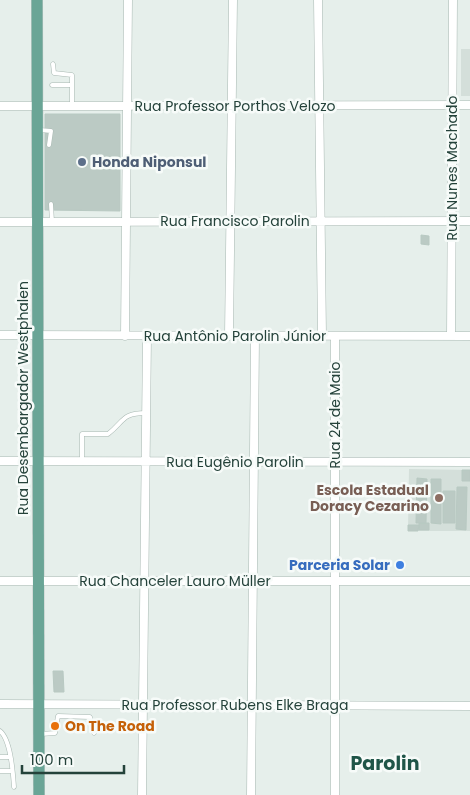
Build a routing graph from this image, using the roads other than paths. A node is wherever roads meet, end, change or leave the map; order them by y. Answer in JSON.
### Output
{"nodes":[{"id":1,"x":37,"y":0,"type":"edge"},
{"id":2,"x":128,"y":0,"type":"edge"},
{"id":3,"x":233,"y":0,"type":"edge"},
{"id":4,"x":318,"y":0,"type":"edge"},
{"id":5,"x":453,"y":0,"type":"edge"},
{"id":6,"x":53,"y":64,"type":"dead end"},
{"id":7,"x":52,"y":85,"type":"dead end"},
{"id":8,"x":72,"y":85,"type":"junction"},
{"id":9,"x":452,"y":105,"type":"junction"},
{"id":10,"x":470,"y":105,"type":"edge"},
{"id":11,"x":0,"y":106,"type":"edge"},
{"id":12,"x":37,"y":106,"type":"junction"},
{"id":13,"x":72,"y":106,"type":"junction"},
{"id":14,"x":127,"y":106,"type":"junction"},
{"id":15,"x":232,"y":106,"type":"junction"},
{"id":16,"x":319,"y":106,"type":"junction"},
{"id":17,"x":37,"y":130,"type":"junction"},
{"id":18,"x":49,"y":145,"type":"dead end"},
{"id":19,"x":52,"y":204,"type":"dead end"},
{"id":20,"x":230,"y":221,"type":"junction"},
{"id":21,"x":321,"y":221,"type":"junction"},
{"id":22,"x":452,"y":221,"type":"junction"},
{"id":23,"x":470,"y":221,"type":"edge"},
{"id":24,"x":0,"y":222,"type":"edge"},
{"id":25,"x":38,"y":222,"type":"junction"},
{"id":26,"x":52,"y":222,"type":"junction"},
{"id":27,"x":126,"y":222,"type":"junction"},
{"id":28,"x":0,"y":336,"type":"edge"},
{"id":29,"x":38,"y":336,"type":"junction"},
{"id":30,"x":125,"y":336,"type":"junction"},
{"id":31,"x":147,"y":336,"type":"junction"},
{"id":32,"x":229,"y":336,"type":"junction"},
{"id":33,"x":255,"y":336,"type":"junction"},
{"id":34,"x":322,"y":336,"type":"junction"},
{"id":35,"x":335,"y":336,"type":"junction"},
{"id":36,"x":451,"y":336,"type":"junction"},
{"id":37,"x":470,"y":336,"type":"edge"},
{"id":38,"x":146,"y":413,"type":"junction"},
{"id":39,"x":0,"y":461,"type":"edge"},
{"id":40,"x":38,"y":461,"type":"junction"},
{"id":41,"x":82,"y":461,"type":"junction"},
{"id":42,"x":146,"y":462,"type":"junction"},
{"id":43,"x":254,"y":462,"type":"junction"},
{"id":44,"x":335,"y":462,"type":"junction"},
{"id":45,"x":470,"y":462,"type":"edge"},
{"id":46,"x":0,"y":581,"type":"edge"},
{"id":47,"x":38,"y":581,"type":"junction"},
{"id":48,"x":144,"y":581,"type":"junction"},
{"id":49,"x":253,"y":581,"type":"junction"},
{"id":50,"x":335,"y":581,"type":"junction"},
{"id":51,"x":470,"y":581,"type":"edge"},
{"id":52,"x":0,"y":704,"type":"edge"},
{"id":53,"x":39,"y":704,"type":"junction"},
{"id":54,"x":143,"y":704,"type":"junction"},
{"id":55,"x":252,"y":705,"type":"junction"},
{"id":56,"x":335,"y":706,"type":"junction"},
{"id":57,"x":470,"y":706,"type":"edge"},
{"id":58,"x":0,"y":731,"type":"edge"},
{"id":59,"x":94,"y":733,"type":"dead end"},
{"id":60,"x":39,"y":734,"type":"junction"},
{"id":61,"x":0,"y":757,"type":"edge"},
{"id":62,"x":10,"y":757,"type":"junction"},
{"id":63,"x":0,"y":771,"type":"edge"},
{"id":64,"x":12,"y":771,"type":"junction"},
{"id":65,"x":14,"y":788,"type":"dead end"},
{"id":66,"x":39,"y":795,"type":"edge"},
{"id":67,"x":142,"y":795,"type":"edge"},
{"id":68,"x":251,"y":795,"type":"edge"},
{"id":69,"x":335,"y":795,"type":"edge"}],
"edges":[{"from":1,"to":12,"type":"main road","name":"Rua Desembargador Westphalen"},
{"from":2,"to":14,"type":"street"},
{"from":3,"to":15,"type":"street"},
{"from":4,"to":16,"type":"street"},
{"from":5,"to":9,"type":"street","name":"Rua Nunes Machado"},
{"from":6,"to":8,"type":"lane"},
{"from":7,"to":8,"type":"lane"},
{"from":8,"to":13,"type":"lane"},
{"from":9,"to":10,"type":"street","name":"Rua Professor Porthos Velozo"},
{"from":9,"to":16,"type":"street","name":"Rua Professor Porthos Velozo"},
{"from":9,"to":22,"type":"street","name":"Rua Nunes Machado"},
{"from":11,"to":12,"type":"street","name":"Rua Professor Porthos Velozo"},
{"from":12,"to":13,"type":"street","name":"Rua Professor Porthos Velozo"},
{"from":12,"to":17,"type":"main road","name":"Rua Desembargador Westphalen"},
{"from":13,"to":14,"type":"street","name":"Rua Professor Porthos Velozo"},
{"from":14,"to":15,"type":"street","name":"Rua Professor Porthos Velozo"},
{"from":14,"to":27,"type":"street"},
{"from":15,"to":16,"type":"street","name":"Rua Professor Porthos Velozo"},
{"from":15,"to":20,"type":"street"},
{"from":16,"to":21,"type":"street"},
{"from":17,"to":18,"type":"lane"},
{"from":17,"to":25,"type":"main road","name":"Rua Desembargador Westphalen"},
{"from":19,"to":26,"type":"lane"},
{"from":20,"to":21,"type":"street","name":"Rua Francisco Parolin"},
{"from":20,"to":27,"type":"street","name":"Rua Francisco Parolin"},
{"from":20,"to":32,"type":"street"},
{"from":21,"to":22,"type":"street","name":"Rua Francisco Parolin"},
{"from":21,"to":34,"type":"street"},
{"from":22,"to":23,"type":"street","name":"Rua Francisco Parolin"},
{"from":22,"to":36,"type":"street","name":"Rua Nunes Machado"},
{"from":24,"to":25,"type":"street","name":"Rua Francisco Parolin"},
{"from":25,"to":26,"type":"street","name":"Rua Francisco Parolin"},
{"from":25,"to":29,"type":"main road","name":"Rua Desembargador Westphalen"},
{"from":26,"to":27,"type":"street","name":"Rua Francisco Parolin"},
{"from":27,"to":30,"type":"street"},
{"from":28,"to":29,"type":"street","name":"Rua Antônio Parolin Júnior"},
{"from":29,"to":30,"type":"street","name":"Rua Antônio Parolin Júnior"},
{"from":29,"to":40,"type":"main road","name":"Rua Desembargador Westphalen"},
{"from":30,"to":31,"type":"street","name":"Rua Antônio Parolin Júnior"},
{"from":31,"to":32,"type":"street","name":"Rua Antônio Parolin Júnior"},
{"from":31,"to":38,"type":"street"},
{"from":32,"to":33,"type":"street","name":"Rua Antônio Parolin Júnior"},
{"from":33,"to":34,"type":"street","name":"Rua Antônio Parolin Júnior"},
{"from":33,"to":43,"type":"street"},
{"from":34,"to":35,"type":"street","name":"Rua Antônio Parolin Júnior"},
{"from":35,"to":36,"type":"street","name":"Rua Antônio Parolin Júnior"},
{"from":35,"to":44,"type":"street","name":"Rua 24 de Maio"},
{"from":36,"to":37,"type":"street","name":"Rua Antônio Parolin Júnior"},
{"from":38,"to":41,"type":"lane"},
{"from":38,"to":42,"type":"street"},
{"from":39,"to":40,"type":"street","name":"Rua Eugênio Parolin"},
{"from":40,"to":41,"type":"street","name":"Rua Eugênio Parolin"},
{"from":40,"to":47,"type":"main road","name":"Rua Desembargador Westphalen"},
{"from":41,"to":42,"type":"street","name":"Rua Eugênio Parolin"},
{"from":42,"to":43,"type":"street","name":"Rua Eugênio Parolin"},
{"from":42,"to":48,"type":"street"},
{"from":43,"to":44,"type":"street","name":"Rua Eugênio Parolin"},
{"from":43,"to":49,"type":"street"},
{"from":44,"to":45,"type":"street","name":"Rua Eugênio Parolin"},
{"from":44,"to":50,"type":"street","name":"Rua 24 de Maio"},
{"from":46,"to":47,"type":"street","name":"Rua Chanceler Lauro Müller"},
{"from":47,"to":48,"type":"street","name":"Rua Chanceler Lauro Müller"},
{"from":47,"to":53,"type":"main road","name":"Rua Desembargador Westphalen"},
{"from":48,"to":49,"type":"street","name":"Rua Chanceler Lauro Müller"},
{"from":48,"to":54,"type":"street"},
{"from":49,"to":50,"type":"street","name":"Rua Chanceler Lauro Müller"},
{"from":49,"to":55,"type":"street"},
{"from":50,"to":51,"type":"street","name":"Rua Chanceler Lauro Müller"},
{"from":50,"to":56,"type":"street","name":"Rua 24 de Maio"},
{"from":52,"to":53,"type":"street","name":"Rua Professor Rubens Elke Braga"},
{"from":53,"to":54,"type":"street","name":"Rua Professor Rubens Elke Braga"},
{"from":53,"to":60,"type":"main road","name":"Rua Desembargador Westphalen"},
{"from":54,"to":55,"type":"street","name":"Rua Professor Rubens Elke Braga"},
{"from":54,"to":67,"type":"street"},
{"from":55,"to":56,"type":"street","name":"Rua Professor Rubens Elke Braga"},
{"from":55,"to":68,"type":"street"},
{"from":56,"to":57,"type":"street","name":"Rua Professor Rubens Elke Braga"},
{"from":56,"to":69,"type":"street","name":"Rua 24 de Maio"},
{"from":58,"to":62,"type":"lane"},
{"from":59,"to":60,"type":"lane"},
{"from":60,"to":66,"type":"main road","name":"Rua Desembargador Westphalen"},
{"from":61,"to":62,"type":"lane"},
{"from":62,"to":64,"type":"lane"},
{"from":63,"to":64,"type":"lane"},
{"from":64,"to":65,"type":"lane"}]}
